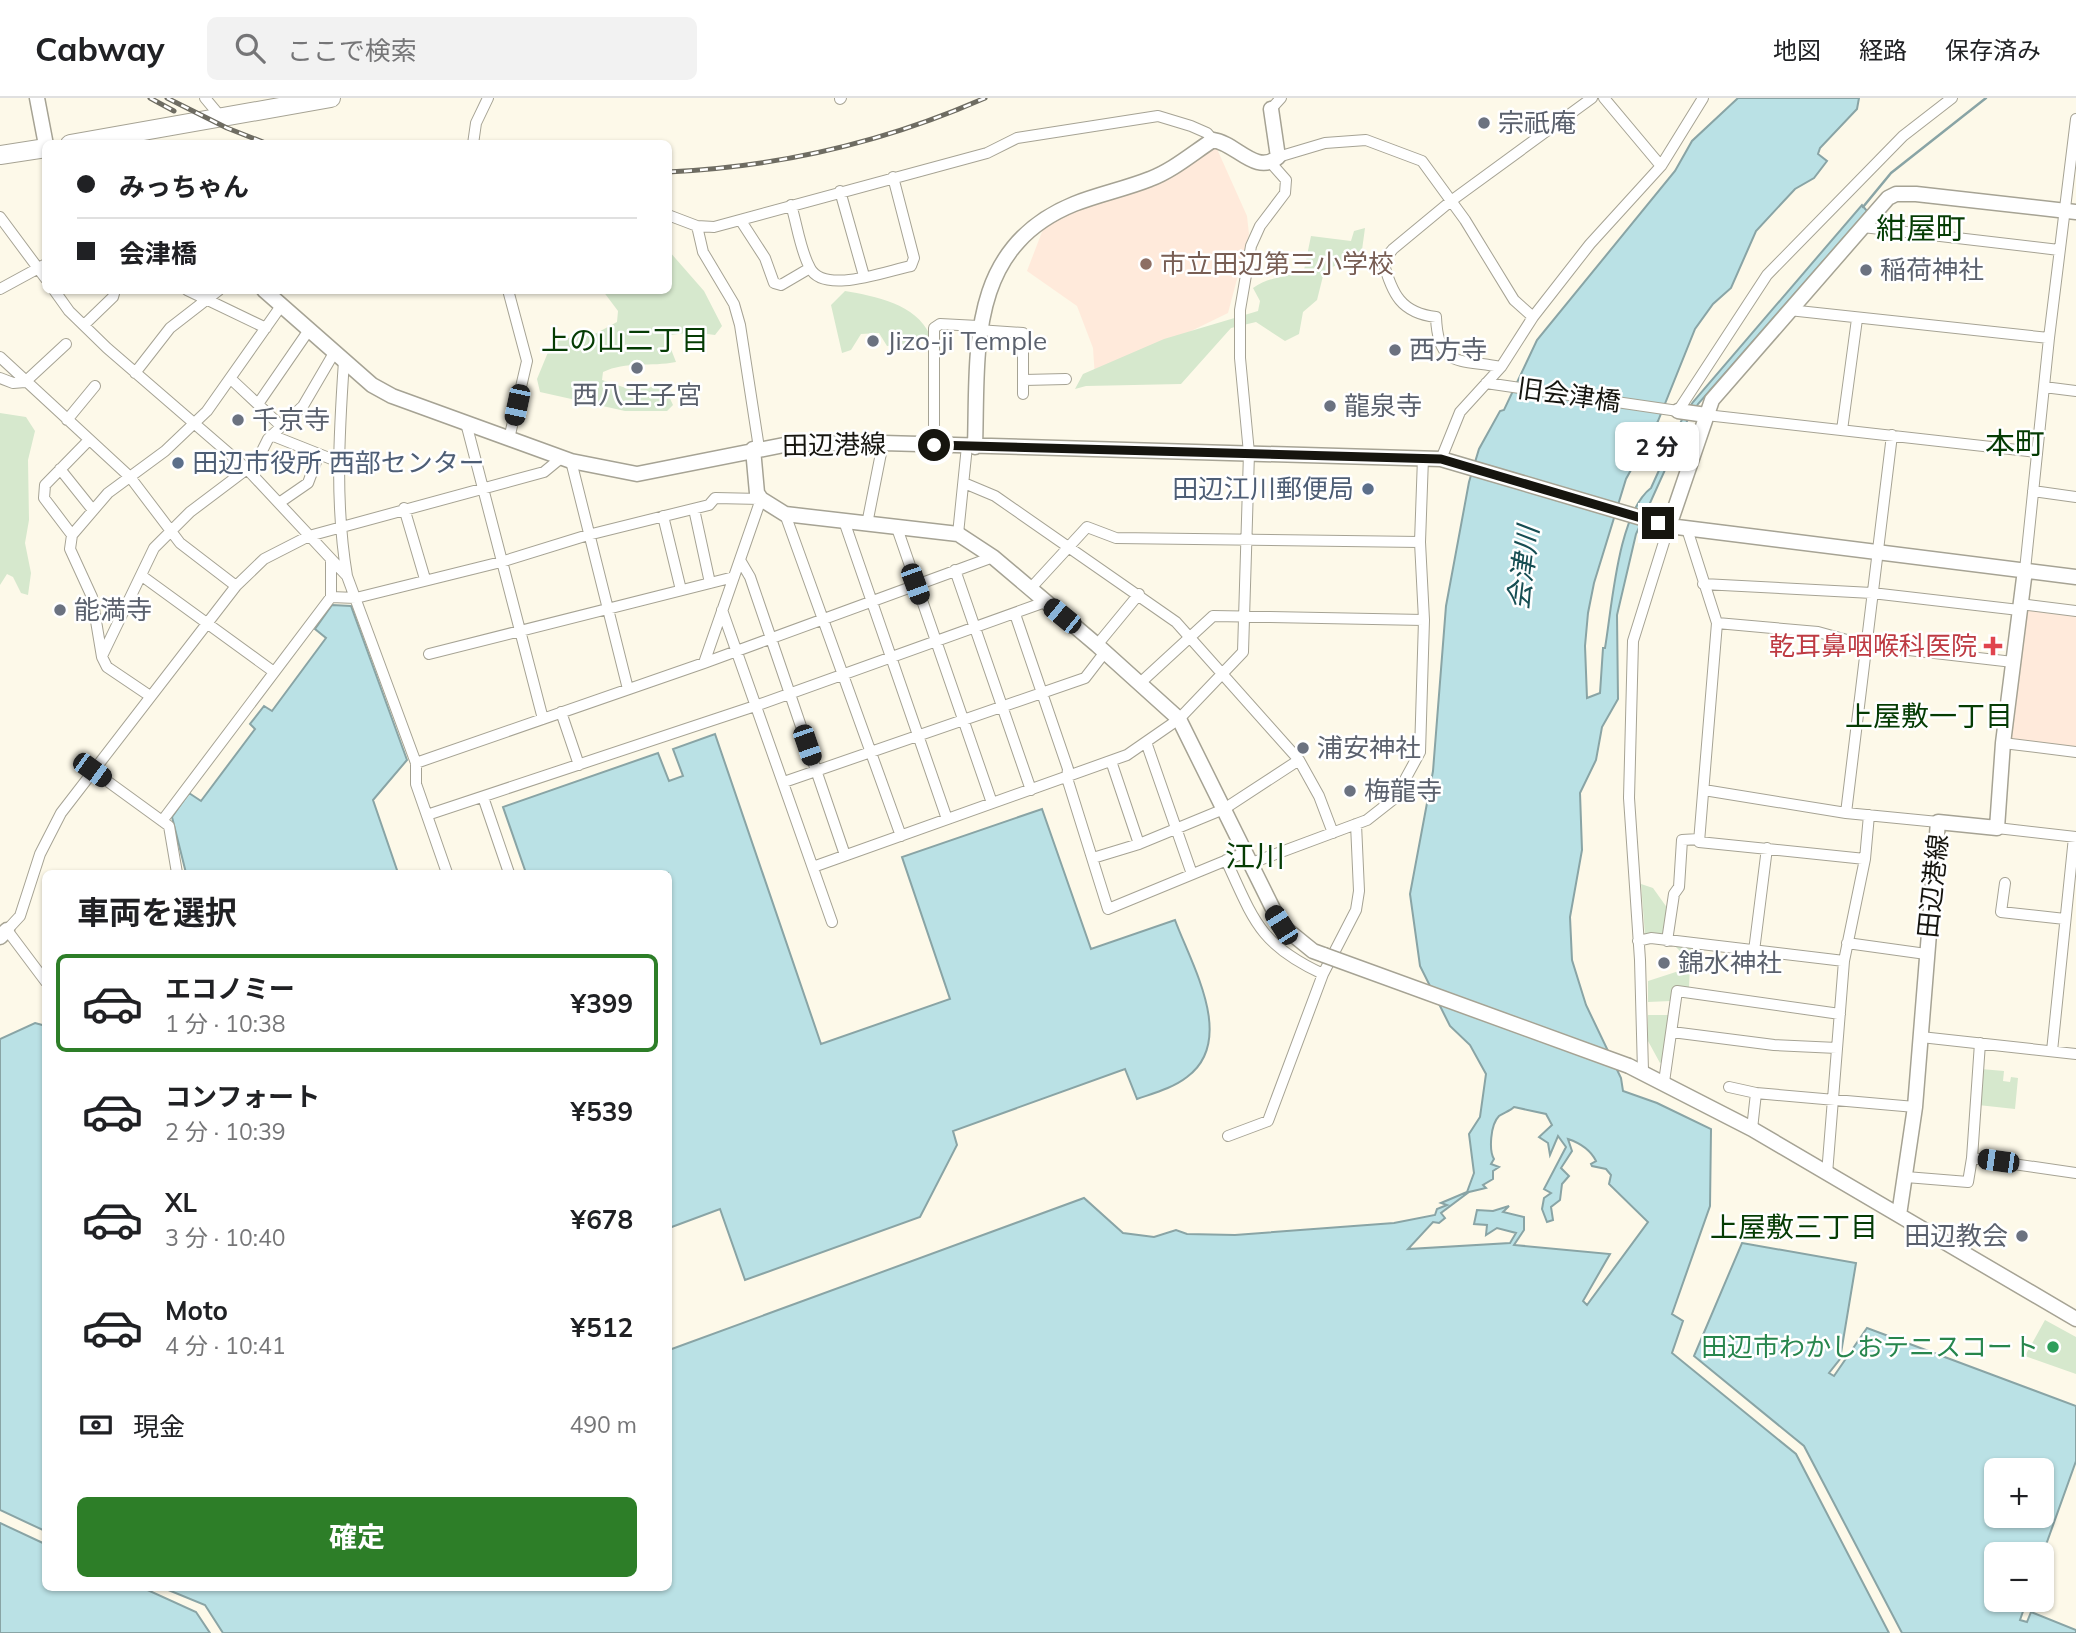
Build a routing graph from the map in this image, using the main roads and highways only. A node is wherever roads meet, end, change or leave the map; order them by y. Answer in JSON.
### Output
{"nodes":[{"id":1,"x":331,"y":98,"type":"edge"},
{"id":2,"x":91,"y":140,"type":"edge"},
{"id":3,"x":42,"y":147,"type":"edge"},
{"id":4,"x":0,"y":155,"type":"edge"}],
"edges":[{"from":1,"to":2,"type":"highway"},
{"from":3,"to":4,"type":"highway"}]}
